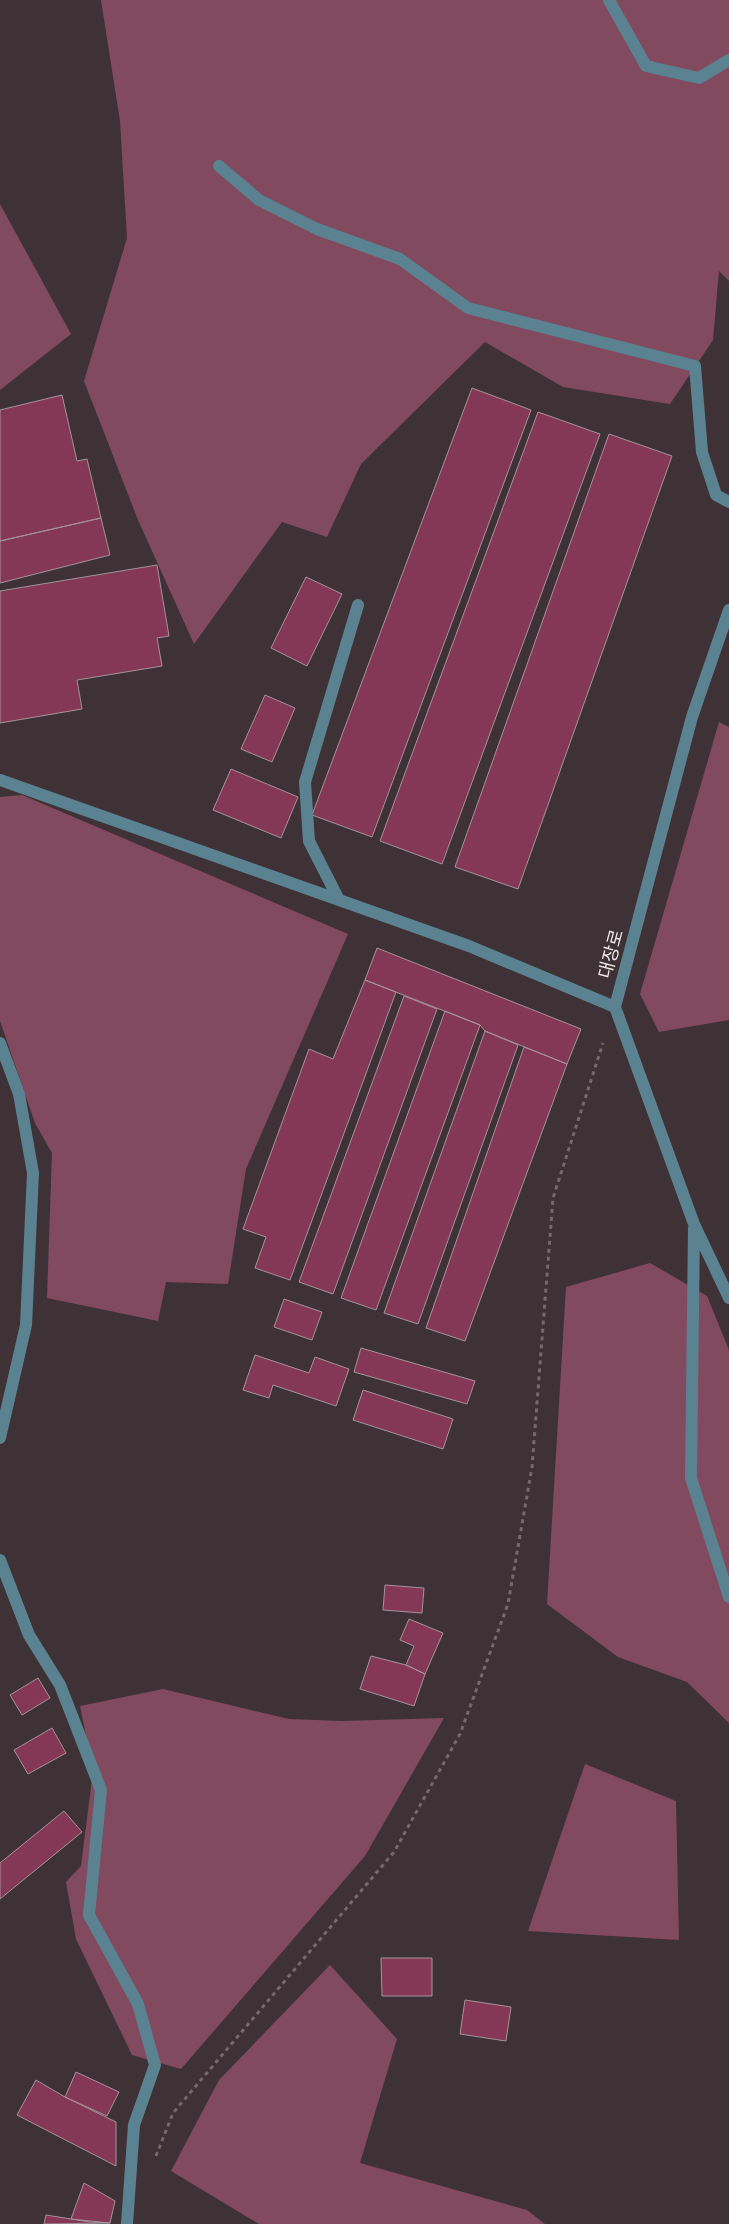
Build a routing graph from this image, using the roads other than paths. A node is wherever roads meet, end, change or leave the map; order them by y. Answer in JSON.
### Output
{"nodes":[{"id":1,"x":609,"y":0,"type":"edge"},
{"id":2,"x":729,"y":60,"type":"edge"},
{"id":3,"x":219,"y":166,"type":"dead end"},
{"id":4,"x":729,"y":502,"type":"edge"},
{"id":5,"x":358,"y":606,"type":"dead end"},
{"id":6,"x":729,"y":610,"type":"edge"},
{"id":7,"x":0,"y":780,"type":"edge"},
{"id":8,"x":338,"y":900,"type":"junction"},
{"id":9,"x":615,"y":1006,"type":"junction"},
{"id":10,"x":0,"y":1043,"type":"edge"},
{"id":11,"x":694,"y":1224,"type":"junction"},
{"id":12,"x":729,"y":1298,"type":"edge"},
{"id":13,"x":0,"y":1438,"type":"edge"},
{"id":14,"x":0,"y":1560,"type":"edge"},
{"id":15,"x":729,"y":1597,"type":"edge"},
{"id":16,"x":127,"y":2224,"type":"edge"}],
"edges":[{"from":1,"to":2,"type":"street"},
{"from":3,"to":4,"type":"street"},
{"from":5,"to":8,"type":"street"},
{"from":6,"to":9,"type":"street","name":"대장로"},
{"from":7,"to":8,"type":"street"},
{"from":8,"to":9,"type":"street"},
{"from":9,"to":11,"type":"street","name":"대장로"},
{"from":10,"to":13,"type":"street"},
{"from":11,"to":12,"type":"street","name":"대장로"},
{"from":11,"to":15,"type":"street"},
{"from":14,"to":16,"type":"street"}]}
